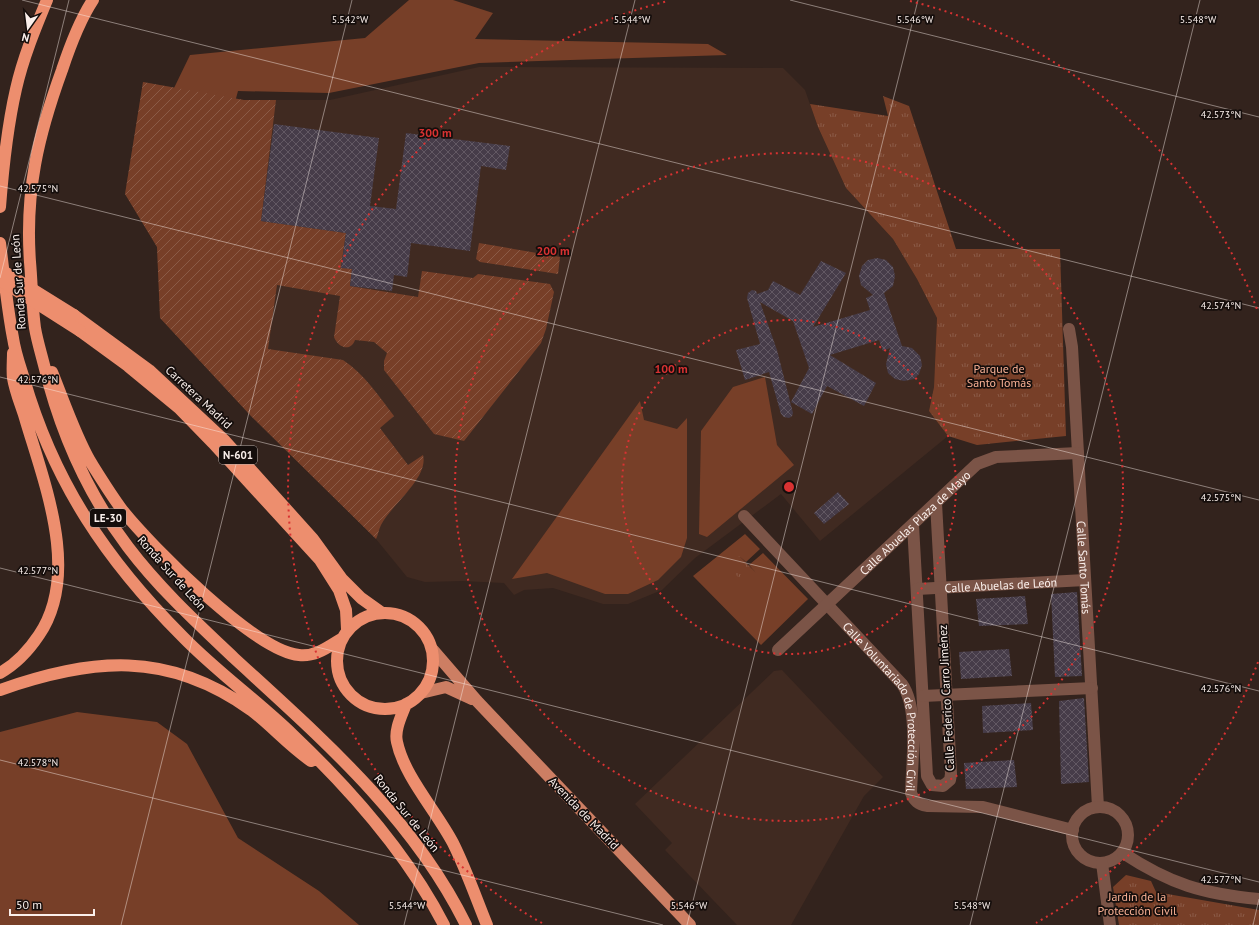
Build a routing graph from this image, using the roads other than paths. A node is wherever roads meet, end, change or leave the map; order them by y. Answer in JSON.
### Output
{"nodes":[{"id":1,"x":47,"y":0,"type":"edge"},
{"id":2,"x":93,"y":0,"type":"edge"},
{"id":3,"x":0,"y":207,"type":"edge"},
{"id":4,"x":0,"y":243,"type":"edge"},
{"id":5,"x":0,"y":268,"type":"edge"},
{"id":6,"x":0,"y":280,"type":"edge"},
{"id":7,"x":1069,"y":329,"type":"dead end"},
{"id":8,"x":35,"y":330,"type":"junction"},
{"id":9,"x":13,"y":340,"type":"junction"},
{"id":10,"x":1078,"y":453,"type":"junction"},
{"id":11,"x":936,"y":503,"type":"junction"},
{"id":12,"x":744,"y":516,"type":"dead end"},
{"id":13,"x":913,"y":525,"type":"junction"},
{"id":14,"x":1086,"y":580,"type":"junction"},
{"id":15,"x":941,"y":588,"type":"junction"},
{"id":16,"x":917,"y":590,"type":"junction"},
{"id":17,"x":827,"y":605,"type":"junction"},
{"id":18,"x":382,"y":613,"type":"junction"},
{"id":19,"x":344,"y":634,"type":"junction"},
{"id":20,"x":433,"y":650,"type":"junction"},
{"id":21,"x":778,"y":650,"type":"dead end"},
{"id":22,"x":0,"y":673,"type":"edge"},
{"id":23,"x":1092,"y":688,"type":"junction"},
{"id":24,"x":0,"y":690,"type":"edge"},
{"id":25,"x":421,"y":693,"type":"junction"},
{"id":26,"x":946,"y":694,"type":"junction"},
{"id":27,"x":923,"y":696,"type":"junction"},
{"id":28,"x":477,"y":701,"type":"junction"},
{"id":29,"x":406,"y":704,"type":"junction"},
{"id":30,"x":335,"y":778,"type":"junction"},
{"id":31,"x":1098,"y":807,"type":"junction"},
{"id":32,"x":1073,"y":830,"type":"junction"},
{"id":33,"x":1123,"y":853,"type":"junction"},
{"id":34,"x":1102,"y":863,"type":"junction"},
{"id":35,"x":1259,"y":898,"type":"edge"},
{"id":36,"x":444,"y":925,"type":"edge"},
{"id":37,"x":466,"y":925,"type":"edge"},
{"id":38,"x":487,"y":925,"type":"edge"},
{"id":39,"x":690,"y":925,"type":"edge"},
{"id":40,"x":1110,"y":925,"type":"edge"}],
"edges":[{"from":1,"to":3,"type":"highway"},
{"from":2,"to":8,"type":"highway","name":"Ronda Sur de León","number":"LE-30"},
{"from":4,"to":9,"type":"highway","name":"Ronda Sur de León","number":"LE-30"},
{"from":5,"to":18,"type":"highway","name":"Carretera Madrid","number":"N-601","bridge":true},
{"from":6,"to":19,"type":"highway","name":"Carretera Madrid","number":"N-601","bridge":true},
{"from":7,"to":10,"type":"street","name":"Calle Santo Tomás"},
{"from":8,"to":19,"type":"highway"},
{"from":8,"to":37,"type":"highway","name":"Ronda Sur de León","number":"LE-30"},
{"from":9,"to":22,"type":"highway"},
{"from":9,"to":30,"type":"highway","name":"Ronda Sur de León","number":"LE-30"},
{"from":10,"to":11,"type":"street","name":"Calle Abuelas Plaza de Mayo"},
{"from":10,"to":14,"type":"street","name":"Calle Santo Tomás"},
{"from":11,"to":13,"type":"street","name":"Calle Abuelas Plaza de Mayo"},
{"from":11,"to":15,"type":"street","name":"Calle Federico Carro Jiménez"},
{"from":12,"to":17,"type":"street","name":"Calle Voluntariado de Protección Civil"},
{"from":13,"to":16,"type":"street","name":"Calle Federico Carro Jiménez"},
{"from":13,"to":17,"type":"street","name":"Calle Abuelas Plaza de Mayo"},
{"from":14,"to":15,"type":"street","name":"Calle Abuelas de León"},
{"from":14,"to":23,"type":"street","name":"Calle Santo Tomás"},
{"from":15,"to":16,"type":"street","name":"Calle Abuelas de León"},
{"from":15,"to":26,"type":"street","name":"Calle Federico Carro Jiménez"},
{"from":16,"to":27,"type":"street","name":"Calle Federico Carro Jiménez"},
{"from":17,"to":21,"type":"street","name":"Calle Abuelas Plaza de Mayo"},
{"from":17,"to":32,"type":"street","name":"Calle Voluntariado de Protección Civil"},
{"from":18,"to":19,"type":"highway","number":"N-601"},
{"from":18,"to":20,"type":"highway","number":"N-601"},
{"from":19,"to":29,"type":"highway","number":"N-601"},
{"from":20,"to":25,"type":"highway","number":"N-601"},
{"from":20,"to":28,"type":"main road","name":"Avenida de Madrid"},
{"from":23,"to":26,"type":"street"},
{"from":23,"to":31,"type":"street","name":"Calle Santo Tomás"},
{"from":24,"to":30,"type":"highway"},
{"from":25,"to":28,"type":"main road","name":"Avenida de Madrid"},
{"from":25,"to":29,"type":"highway","number":"N-601"},
{"from":26,"to":27,"type":"street"},
{"from":26,"to":27,"type":"street","name":"Calle Federico Carro Jiménez"},
{"from":28,"to":39,"type":"main road","name":"Avenida de Madrid"},
{"from":29,"to":38,"type":"highway"},
{"from":30,"to":36,"type":"highway","name":"Ronda Sur de León","number":"LE-30"},
{"from":31,"to":32,"type":"street"},
{"from":31,"to":33,"type":"street"},
{"from":32,"to":34,"type":"street"},
{"from":33,"to":34,"type":"street"},
{"from":33,"to":35,"type":"street"},
{"from":34,"to":40,"type":"street"}]}
